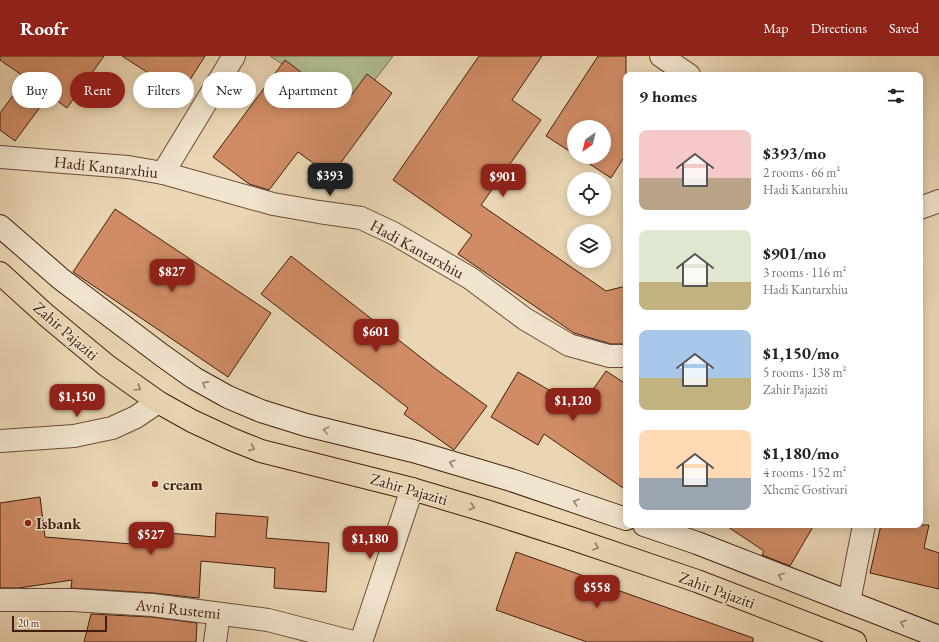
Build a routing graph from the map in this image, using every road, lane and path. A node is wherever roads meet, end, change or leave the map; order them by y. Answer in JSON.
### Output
{"nodes":[{"id":1,"x":234,"y":56,"type":"edge"},
{"id":2,"x":661,"y":56,"type":"edge"},
{"id":3,"x":685,"y":72,"type":"edge"},
{"id":4,"x":0,"y":157,"type":"edge"},
{"id":5,"x":163,"y":173,"type":"junction"},
{"id":6,"x":939,"y":201,"type":"edge"},
{"id":7,"x":923,"y":207,"type":"edge"},
{"id":8,"x":0,"y":226,"type":"edge"},
{"id":9,"x":0,"y":273,"type":"edge"},
{"id":10,"x":623,"y":356,"type":"edge"},
{"id":11,"x":158,"y":402,"type":"junction"},
{"id":12,"x":0,"y":441,"type":"edge"},
{"id":13,"x":412,"y":489,"type":"junction"},
{"id":14,"x":623,"y":518,"type":"edge"},
{"id":15,"x":653,"y":528,"type":"edge"},
{"id":16,"x":863,"y":528,"type":"edge"},
{"id":17,"x":0,"y":600,"type":"edge"},
{"id":18,"x":849,"y":602,"type":"junction"},
{"id":19,"x":220,"y":614,"type":"junction"},
{"id":20,"x":939,"y":637,"type":"edge"},
{"id":21,"x":215,"y":642,"type":"edge"},
{"id":22,"x":353,"y":642,"type":"edge"},
{"id":23,"x":361,"y":642,"type":"edge"},
{"id":24,"x":855,"y":642,"type":"edge"}],
"edges":[{"from":1,"to":5,"type":"street"},
{"from":2,"to":3,"type":"street"},
{"from":4,"to":5,"type":"street","name":"Hadi Kantarxhiu"},
{"from":5,"to":10,"type":"street","name":"Hadi Kantarxhiu"},
{"from":6,"to":7,"type":"street"},
{"from":14,"to":8,"type":"street","one_way":true},
{"from":9,"to":11,"type":"main road","name":"Zahir Pajaziti","one_way":true},
{"from":11,"to":12,"type":"street"},
{"from":11,"to":13,"type":"main road","name":"Zahir Pajaziti","one_way":true},
{"from":13,"to":23,"type":"street"},
{"from":13,"to":24,"type":"main road","name":"Zahir Pajaziti","one_way":true},
{"from":18,"to":15,"type":"street","one_way":true},
{"from":16,"to":18,"type":"street"},
{"from":17,"to":19,"type":"street","name":"Avni Rustemi"},
{"from":20,"to":18,"type":"street","one_way":true},
{"from":19,"to":21,"type":"street"},
{"from":19,"to":22,"type":"street","name":"Avni Rustemi"}]}
